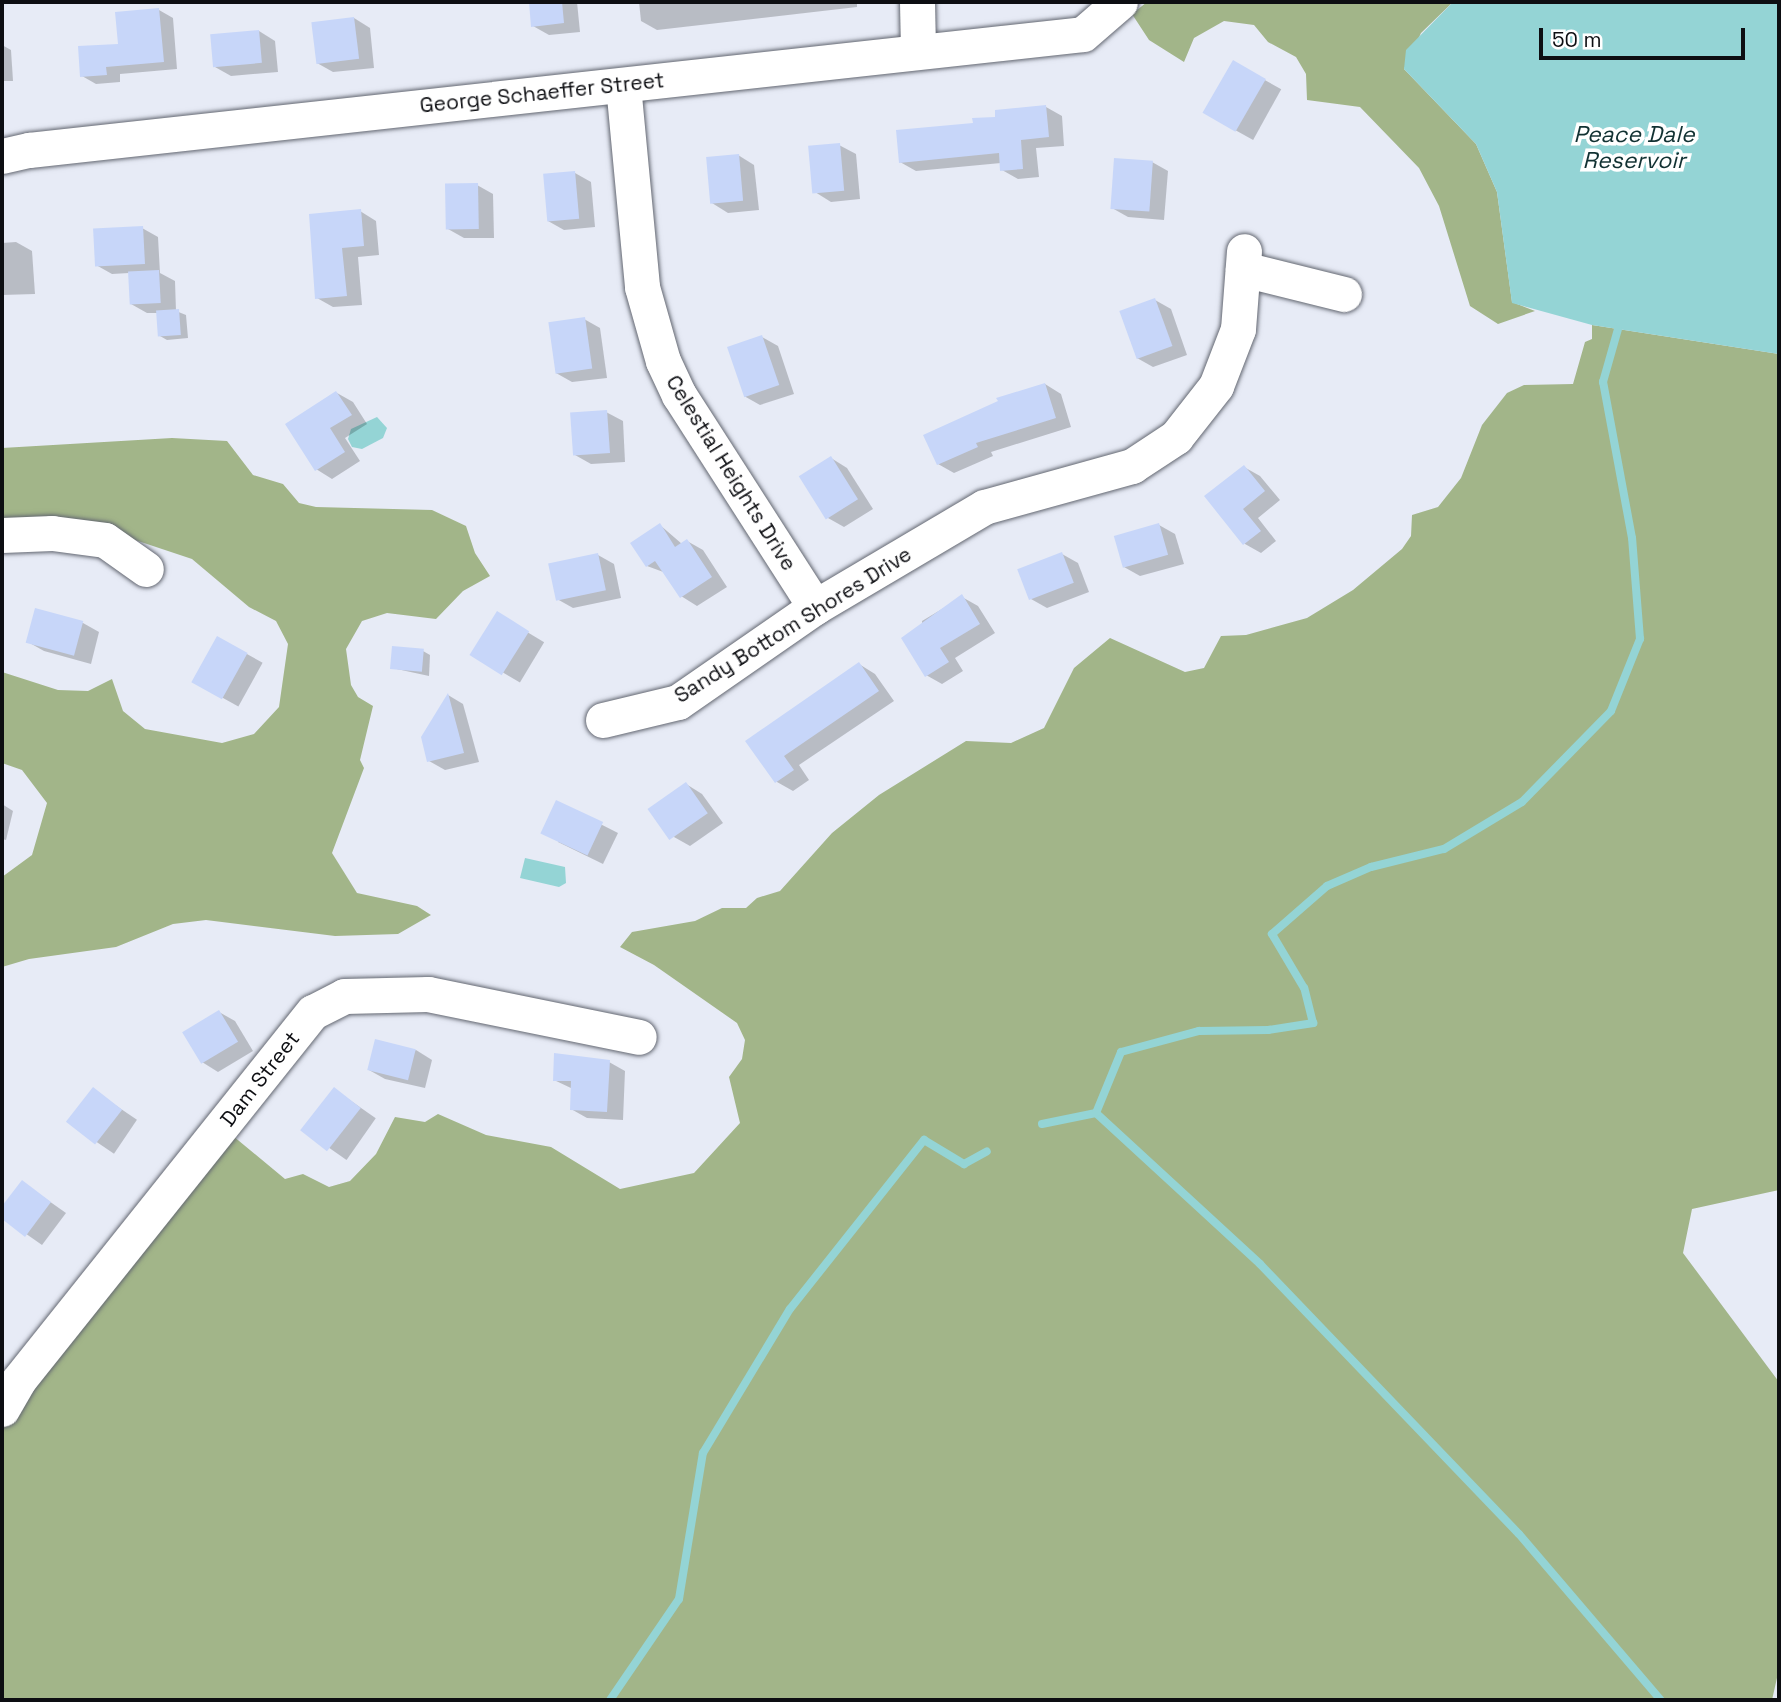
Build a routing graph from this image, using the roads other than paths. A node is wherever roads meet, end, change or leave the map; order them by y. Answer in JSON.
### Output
{"nodes":[{"id":1,"x":917,"y":2,"type":"edge"},
{"id":2,"x":1120,"y":2,"type":"edge"},
{"id":3,"x":918,"y":49,"type":"junction"},
{"id":4,"x":623,"y":85,"type":"junction"},
{"id":5,"x":2,"y":156,"type":"edge"},
{"id":6,"x":1344,"y":294,"type":"dead end"},
{"id":7,"x":2,"y":535,"type":"edge"},
{"id":8,"x":146,"y":569,"type":"dead end"},
{"id":9,"x":815,"y":607,"type":"junction"},
{"id":10,"x":603,"y":720,"type":"dead end"},
{"id":11,"x":639,"y":1037,"type":"dead end"},
{"id":12,"x":2,"y":1409,"type":"edge"}],
"edges":[{"from":1,"to":3,"type":"street"},
{"from":2,"to":3,"type":"street","name":"George Schaeffer Street"},
{"from":3,"to":4,"type":"street","name":"George Schaeffer Street"},
{"from":4,"to":5,"type":"street","name":"George Schaeffer Street"},
{"from":4,"to":9,"type":"street","name":"Celestial Heights Drive"},
{"from":6,"to":9,"type":"street","name":"Sandy Bottom Shores Drive"},
{"from":7,"to":8,"type":"street"},
{"from":9,"to":10,"type":"street","name":"Sandy Bottom Shores Drive"},
{"from":11,"to":12,"type":"street","name":"Dam Street"}]}
